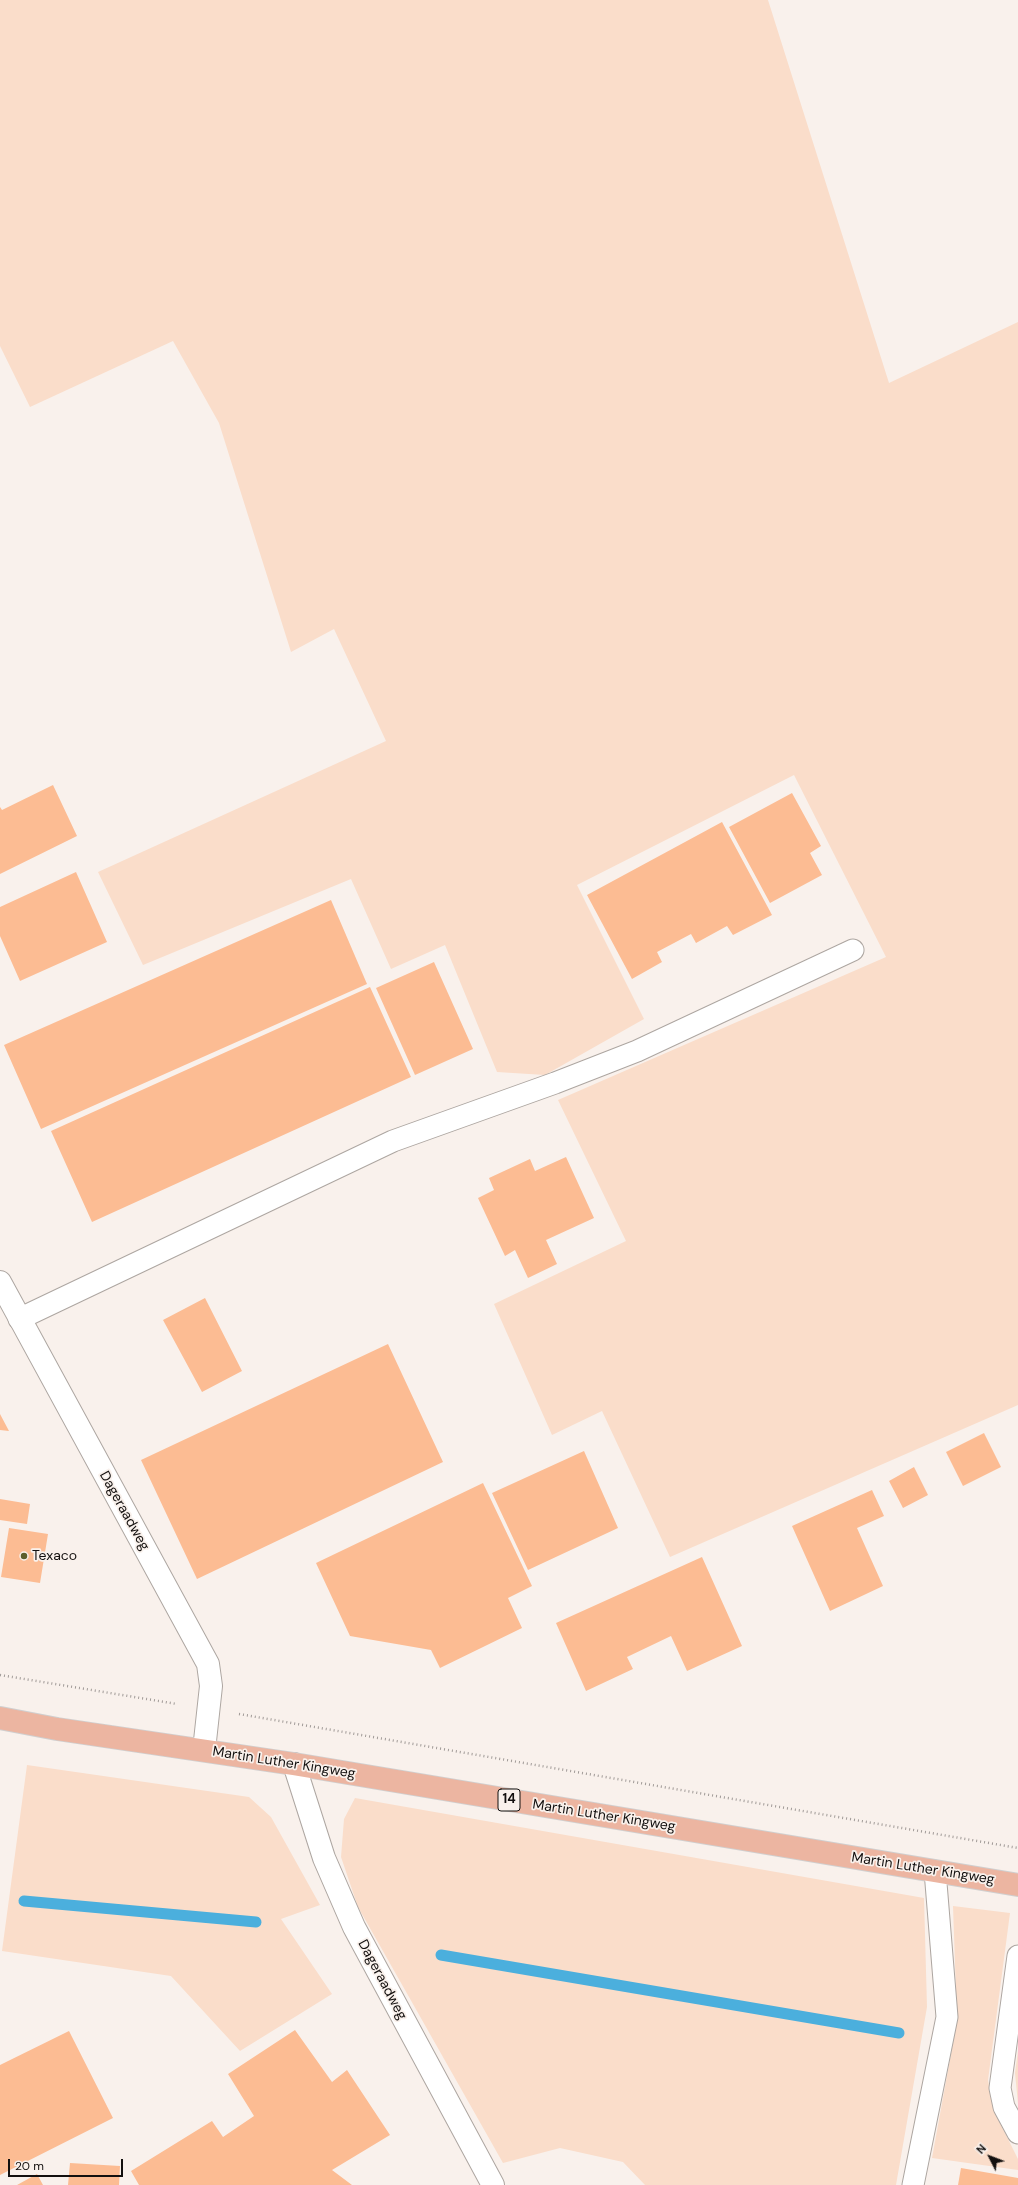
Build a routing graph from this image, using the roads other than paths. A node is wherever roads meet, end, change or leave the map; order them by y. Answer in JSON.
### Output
{"nodes":[{"id":1,"x":853,"y":950,"type":"dead end"},
{"id":2,"x":0,"y":1282,"type":"edge"},
{"id":3,"x":19,"y":1319,"type":"junction"},
{"id":4,"x":0,"y":1718,"type":"edge"},
{"id":5,"x":204,"y":1750,"type":"junction"},
{"id":6,"x":294,"y":1764,"type":"junction"},
{"id":7,"x":935,"y":1871,"type":"junction"},
{"id":8,"x":1018,"y":1885,"type":"edge"},
{"id":9,"x":1018,"y":1956,"type":"edge"},
{"id":10,"x":1018,"y":2133,"type":"edge"},
{"id":11,"x":493,"y":2185,"type":"edge"},
{"id":12,"x":913,"y":2185,"type":"edge"}],
"edges":[{"from":1,"to":3,"type":"lane"},
{"from":2,"to":3,"type":"street","name":"Dageraadweg"},
{"from":3,"to":5,"type":"street","name":"Dageraadweg"},
{"from":4,"to":5,"type":"main road","name":"Martin Luther Kingweg","number":"14"},
{"from":5,"to":6,"type":"main road","name":"Martin Luther Kingweg","number":"14"},
{"from":6,"to":7,"type":"main road","name":"Martin Luther Kingweg","number":"14"},
{"from":6,"to":11,"type":"street","name":"Dageraadweg"},
{"from":7,"to":8,"type":"main road","name":"Martin Luther Kingweg","number":"14"},
{"from":7,"to":12,"type":"lane"},
{"from":9,"to":10,"type":"lane"}]}
